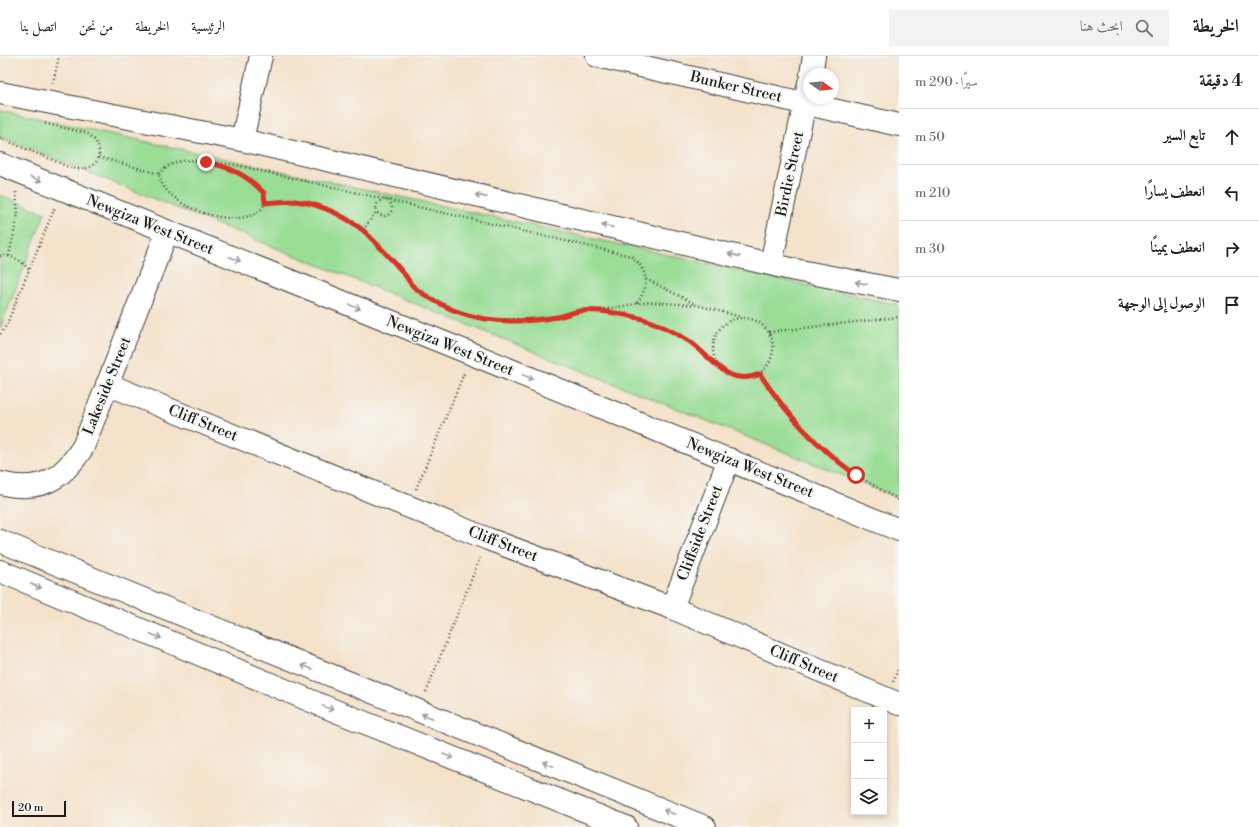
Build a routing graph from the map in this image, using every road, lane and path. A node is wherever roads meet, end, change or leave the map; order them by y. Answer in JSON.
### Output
{"nodes":[{"id":1,"x":59,"y":56,"type":"edge"},
{"id":2,"x":261,"y":56,"type":"edge"},
{"id":3,"x":597,"y":56,"type":"edge"},
{"id":4,"x":814,"y":56,"type":"edge"},
{"id":5,"x":812,"y":68,"type":"edge"},
{"id":6,"x":0,"y":92,"type":"edge"},
{"id":7,"x":803,"y":92,"type":"edge"},
{"id":8,"x":48,"y":103,"type":"junction"},
{"id":9,"x":805,"y":104,"type":"edge"},
{"id":10,"x":839,"y":104,"type":"edge"},
{"id":11,"x":36,"y":122,"type":"dead end"},
{"id":12,"x":899,"y":125,"type":"edge"},
{"id":13,"x":0,"y":138,"type":"edge"},
{"id":14,"x":242,"y":140,"type":"junction"},
{"id":15,"x":99,"y":157,"type":"junction"},
{"id":16,"x":206,"y":162,"type":"junction"},
{"id":17,"x":7,"y":167,"type":"edge"},
{"id":18,"x":159,"y":174,"type":"junction"},
{"id":19,"x":62,"y":189,"type":"junction"},
{"id":20,"x":384,"y":199,"type":"junction"},
{"id":21,"x":265,"y":203,"type":"junction"},
{"id":22,"x":376,"y":212,"type":"junction"},
{"id":23,"x":363,"y":230,"type":"junction"},
{"id":24,"x":167,"y":232,"type":"junction"},
{"id":25,"x":0,"y":256,"type":"edge"},
{"id":26,"x":9,"y":256,"type":"junction"},
{"id":27,"x":771,"y":264,"type":"junction"},
{"id":28,"x":29,"y":270,"type":"junction"},
{"id":29,"x":646,"y":279,"type":"junction"},
{"id":30,"x":899,"y":290,"type":"edge"},
{"id":31,"x":636,"y":304,"type":"junction"},
{"id":32,"x":697,"y":305,"type":"junction"},
{"id":33,"x":598,"y":311,"type":"junction"},
{"id":34,"x":899,"y":317,"type":"edge"},
{"id":35,"x":745,"y":318,"type":"junction"},
{"id":36,"x":769,"y":332,"type":"junction"},
{"id":37,"x":0,"y":334,"type":"edge"},
{"id":38,"x":472,"y":354,"type":"junction"},
{"id":39,"x":718,"y":365,"type":"junction"},
{"id":40,"x":760,"y":374,"type":"junction"},
{"id":41,"x":108,"y":384,"type":"junction"},
{"id":42,"x":729,"y":459,"type":"junction"},
{"id":43,"x":0,"y":483,"type":"edge"},
{"id":44,"x":899,"y":500,"type":"edge"},
{"id":45,"x":409,"y":506,"type":"junction"},
{"id":46,"x":899,"y":530,"type":"edge"},
{"id":47,"x":488,"y":539,"type":"junction"},
{"id":48,"x":0,"y":541,"type":"edge"},
{"id":49,"x":0,"y":571,"type":"edge"},
{"id":50,"x":672,"y":608,"type":"junction"},
{"id":51,"x":899,"y":704,"type":"edge"},
{"id":52,"x":418,"y":712,"type":"junction"},
{"id":53,"x":626,"y":827,"type":"edge"},
{"id":54,"x":705,"y":827,"type":"edge"}],
"edges":[{"from":1,"to":8,"type":"path"},
{"from":2,"to":14,"type":"street"},
{"from":3,"to":7,"type":"street","name":"Bunker Street"},
{"from":4,"to":5,"type":"street"},
{"from":6,"to":8,"type":"street"},
{"from":8,"to":14,"type":"street"},
{"from":9,"to":27,"type":"street","name":"Birdie Street"},
{"from":10,"to":12,"type":"street","name":"Bunker Street"},
{"from":11,"to":15,"type":"path"},
{"from":13,"to":15,"type":"path"},
{"from":27,"to":14,"type":"street","one_way":true},
{"from":15,"to":18,"type":"path"},
{"from":16,"to":18,"type":"path"},
{"from":16,"to":20,"type":"path"},
{"from":16,"to":21,"type":"path"},
{"from":17,"to":19,"type":"street","name":"Newgiza West Street","one_way":true},
{"from":17,"to":26,"type":"path"},
{"from":18,"to":21,"type":"path"},
{"from":19,"to":24,"type":"street","name":"Newgiza West Street"},
{"from":19,"to":28,"type":"path"},
{"from":20,"to":22,"type":"path"},
{"from":20,"to":22,"type":"path"},
{"from":20,"to":29,"type":"path"},
{"from":21,"to":23,"type":"path"},
{"from":22,"to":23,"type":"path"},
{"from":23,"to":33,"type":"path"},
{"from":24,"to":38,"type":"street","name":"Newgiza West Street","one_way":true},
{"from":24,"to":41,"type":"street","name":"Lakeside Street"},
{"from":25,"to":26,"type":"path"},
{"from":26,"to":28,"type":"path"},
{"from":30,"to":27,"type":"street","one_way":true},
{"from":28,"to":37,"type":"path"},
{"from":29,"to":31,"type":"path"},
{"from":29,"to":32,"type":"path"},
{"from":31,"to":32,"type":"path"},
{"from":31,"to":33,"type":"path"},
{"from":32,"to":35,"type":"path"},
{"from":33,"to":39,"type":"path"},
{"from":34,"to":36,"type":"path"},
{"from":35,"to":36,"type":"path"},
{"from":35,"to":39,"type":"path"},
{"from":36,"to":40,"type":"path"},
{"from":38,"to":42,"type":"street","name":"Newgiza West Street","one_way":true},
{"from":38,"to":45,"type":"path"},
{"from":39,"to":40,"type":"path"},
{"from":40,"to":44,"type":"path"},
{"from":41,"to":43,"type":"street","name":"Lakeside Street"},
{"from":41,"to":45,"type":"street","name":"Cliff Street"},
{"from":42,"to":46,"type":"street","name":"Newgiza West Street"},
{"from":42,"to":50,"type":"street","name":"Cliffside Street"},
{"from":45,"to":47,"type":"street","name":"Cliff Street"},
{"from":47,"to":50,"type":"street","name":"Cliff Street"},
{"from":47,"to":52,"type":"path"},
{"from":52,"to":48,"type":"street","one_way":true},
{"from":49,"to":53,"type":"street","one_way":true},
{"from":50,"to":51,"type":"street","name":"Cliff Street"},
{"from":54,"to":52,"type":"street","one_way":true}]}
